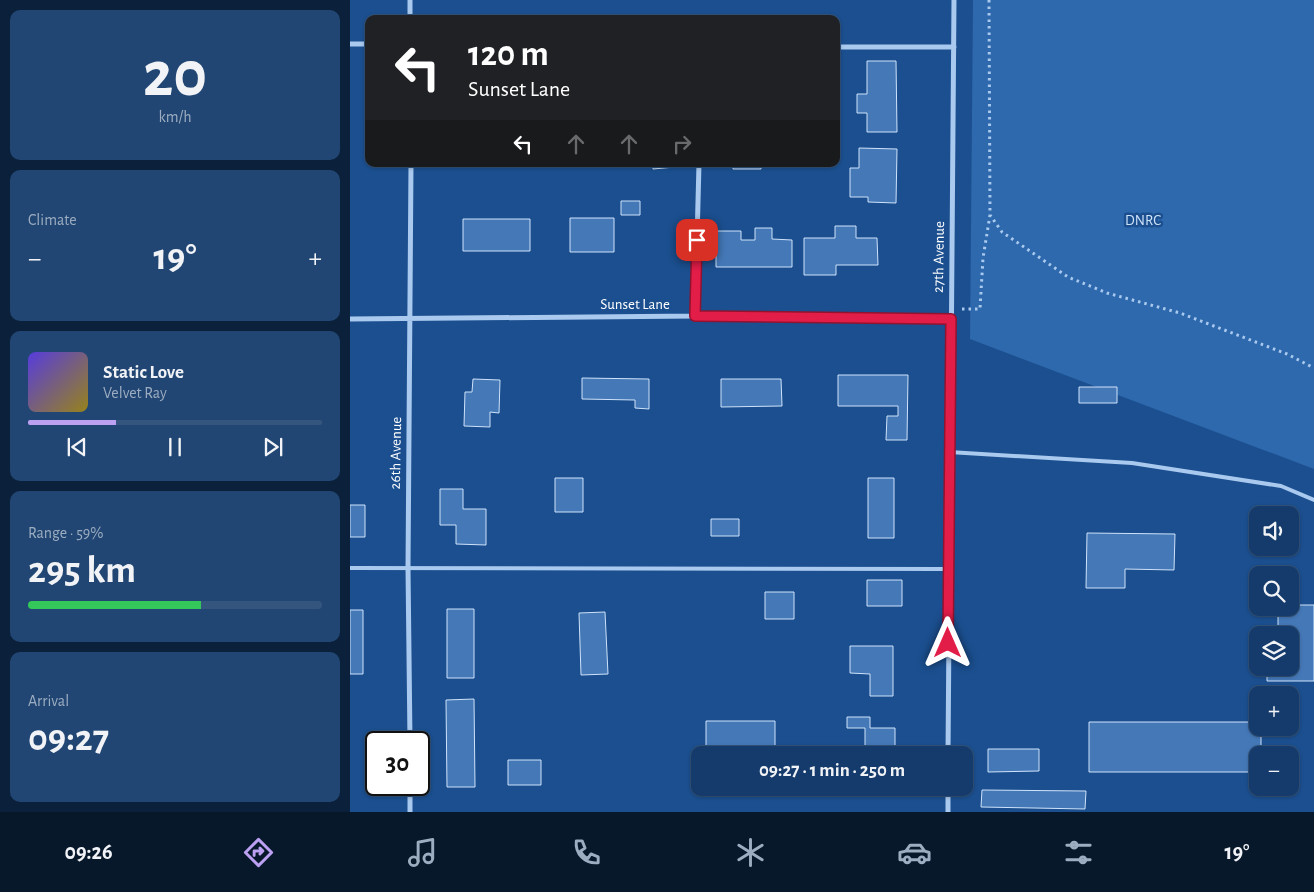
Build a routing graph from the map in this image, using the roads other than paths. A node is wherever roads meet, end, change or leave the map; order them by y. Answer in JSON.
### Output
{"nodes":[{"id":1,"x":410,"y":0,"type":"edge"},
{"id":2,"x":954,"y":0,"type":"edge"},
{"id":3,"x":410,"y":15,"type":"edge"},
{"id":4,"x":350,"y":44,"type":"edge"},
{"id":5,"x":365,"y":44,"type":"edge"},
{"id":6,"x":954,"y":46,"type":"junction"},
{"id":7,"x":840,"y":47,"type":"edge"},
{"id":8,"x":411,"y":167,"type":"edge"},
{"id":9,"x":699,"y":167,"type":"edge"},
{"id":10,"x":695,"y":316,"type":"junction"},
{"id":11,"x":411,"y":318,"type":"junction"},
{"id":12,"x":350,"y":319,"type":"edge"},
{"id":13,"x":951,"y":319,"type":"junction"},
{"id":14,"x":949,"y":452,"type":"junction"},
{"id":15,"x":1314,"y":500,"type":"edge"},
{"id":16,"x":350,"y":568,"type":"edge"},
{"id":17,"x":408,"y":568,"type":"junction"},
{"id":18,"x":948,"y":569,"type":"junction"},
{"id":19,"x":410,"y":731,"type":"edge"},
{"id":20,"x":948,"y":746,"type":"edge"},
{"id":21,"x":410,"y":796,"type":"edge"},
{"id":22,"x":948,"y":796,"type":"edge"},
{"id":23,"x":410,"y":812,"type":"edge"},
{"id":24,"x":948,"y":812,"type":"edge"}],
"edges":[{"from":1,"to":3,"type":"street"},
{"from":2,"to":6,"type":"street","name":"27th Avenue"},
{"from":4,"to":5,"type":"street"},
{"from":6,"to":7,"type":"street"},
{"from":6,"to":13,"type":"street","name":"27th Avenue"},
{"from":8,"to":11,"type":"street","name":"26th Avenue"},
{"from":9,"to":10,"type":"street"},
{"from":10,"to":11,"type":"street","name":"Sunset Lane"},
{"from":10,"to":13,"type":"street","name":"Sunset Lane"},
{"from":11,"to":12,"type":"street","name":"Sunset Lane"},
{"from":11,"to":17,"type":"street","name":"26th Avenue"},
{"from":13,"to":14,"type":"street","name":"27th Avenue"},
{"from":14,"to":15,"type":"lane"},
{"from":14,"to":18,"type":"street","name":"27th Avenue"},
{"from":16,"to":17,"type":"lane"},
{"from":17,"to":18,"type":"lane"},
{"from":17,"to":19,"type":"street","name":"26th Avenue"},
{"from":18,"to":20,"type":"street","name":"27th Avenue"},
{"from":21,"to":23,"type":"street"},
{"from":22,"to":24,"type":"street"}]}
